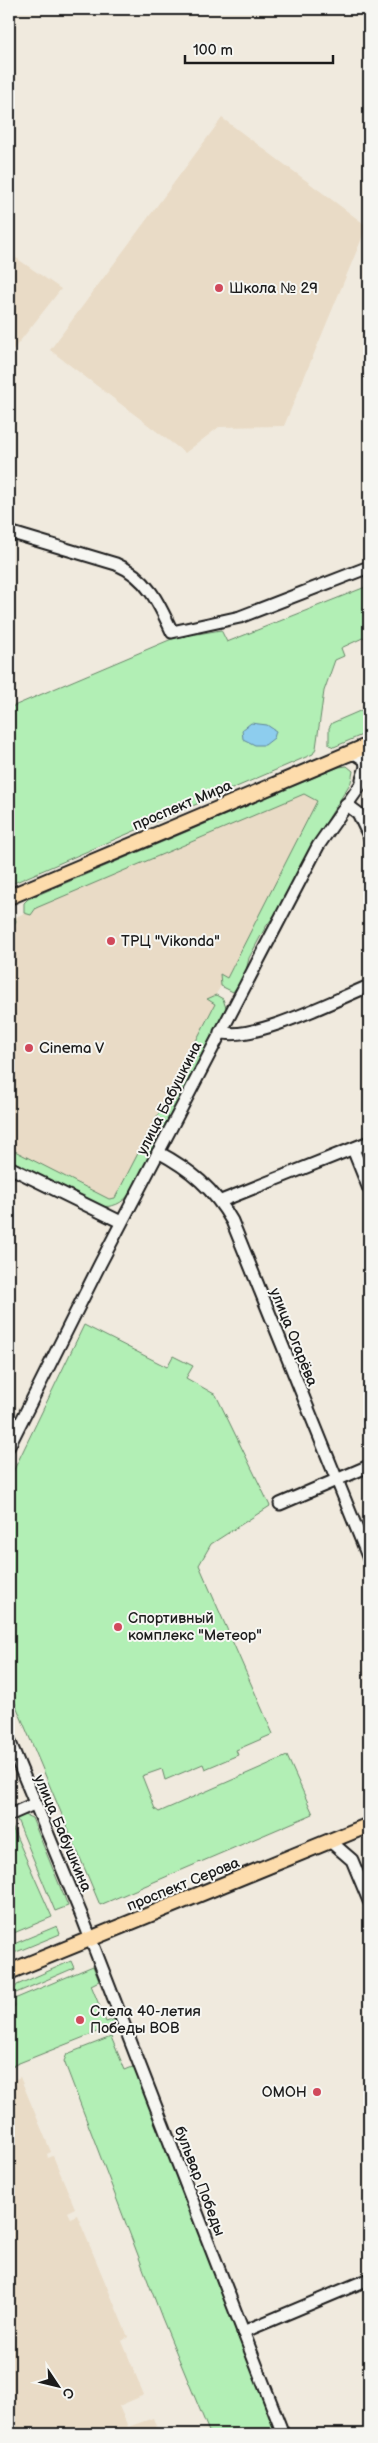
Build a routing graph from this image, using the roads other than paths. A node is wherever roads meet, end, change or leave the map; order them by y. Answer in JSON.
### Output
{"nodes":[{"id":1,"x":9,"y":532,"type":"edge"},
{"id":2,"x":369,"y":567,"type":"edge"},
{"id":3,"x":369,"y":745,"type":"edge"},
{"id":4,"x":343,"y":755,"type":"junction"},
{"id":5,"x":369,"y":772,"type":"edge"},
{"id":6,"x":357,"y":788,"type":"junction"},
{"id":7,"x":346,"y":804,"type":"junction"},
{"id":8,"x":369,"y":836,"type":"edge"},
{"id":9,"x":9,"y":897,"type":"edge"},
{"id":10,"x":369,"y":986,"type":"edge"},
{"id":11,"x":220,"y":1032,"type":"junction"},
{"id":12,"x":369,"y":1142,"type":"edge"},
{"id":13,"x":353,"y":1149,"type":"junction"},
{"id":14,"x":158,"y":1152,"type":"junction"},
{"id":15,"x":9,"y":1167,"type":"edge"},
{"id":16,"x":369,"y":1189,"type":"edge"},
{"id":17,"x":221,"y":1201,"type":"junction"},
{"id":18,"x":121,"y":1222,"type":"junction"},
{"id":19,"x":9,"y":1446,"type":"edge"},
{"id":20,"x":369,"y":1466,"type":"edge"},
{"id":21,"x":335,"y":1480,"type":"junction"},
{"id":22,"x":280,"y":1504,"type":"dead end"},
{"id":23,"x":369,"y":1559,"type":"edge"},
{"id":24,"x":9,"y":1740,"type":"edge"},
{"id":25,"x":34,"y":1804,"type":"junction"},
{"id":26,"x":9,"y":1815,"type":"edge"},
{"id":27,"x":369,"y":1825,"type":"edge"},
{"id":28,"x":330,"y":1841,"type":"junction"},
{"id":29,"x":369,"y":1901,"type":"edge"},
{"id":30,"x":90,"y":1939,"type":"junction"},
{"id":31,"x":9,"y":1972,"type":"edge"},
{"id":32,"x":369,"y":2278,"type":"edge"},
{"id":33,"x":243,"y":2332,"type":"junction"},
{"id":34,"x":283,"y":2434,"type":"edge"}],
"edges":[{"from":1,"to":2,"type":"street"},
{"from":3,"to":4,"type":"main road","name":"проспект Мира"},
{"from":4,"to":6,"type":"street"},
{"from":4,"to":9,"type":"main road","name":"проспект Мира"},
{"from":5,"to":6,"type":"street","name":"улица Бабушкина"},
{"from":6,"to":7,"type":"street","name":"улица Бабушкина"},
{"from":7,"to":8,"type":"street"},
{"from":7,"to":11,"type":"street","name":"улица Бабушкина"},
{"from":10,"to":11,"type":"street"},
{"from":11,"to":14,"type":"street","name":"улица Бабушкина"},
{"from":12,"to":13,"type":"street"},
{"from":13,"to":16,"type":"street"},
{"from":13,"to":17,"type":"street"},
{"from":14,"to":17,"type":"street","name":"улица Огарёва"},
{"from":14,"to":18,"type":"street","name":"улица Бабушкина"},
{"from":15,"to":18,"type":"street"},
{"from":17,"to":21,"type":"street","name":"улица Огарёва"},
{"from":18,"to":19,"type":"street","name":"улица Бабушкина"},
{"from":20,"to":21,"type":"street"},
{"from":21,"to":22,"type":"street"},
{"from":21,"to":23,"type":"street","name":"улица Огарёва"},
{"from":24,"to":25,"type":"street","name":"улица Бабушкина"},
{"from":25,"to":26,"type":"street"},
{"from":25,"to":30,"type":"street","name":"улица Бабушкина"},
{"from":27,"to":28,"type":"main road","name":"проспект Серова"},
{"from":28,"to":29,"type":"street"},
{"from":28,"to":30,"type":"main road","name":"проспект Серова"},
{"from":30,"to":31,"type":"main road","name":"проспект Серова"},
{"from":30,"to":33,"type":"street","name":"бульвар Победы"},
{"from":32,"to":33,"type":"street"},
{"from":33,"to":34,"type":"street","name":"бульвар Победы"}]}
